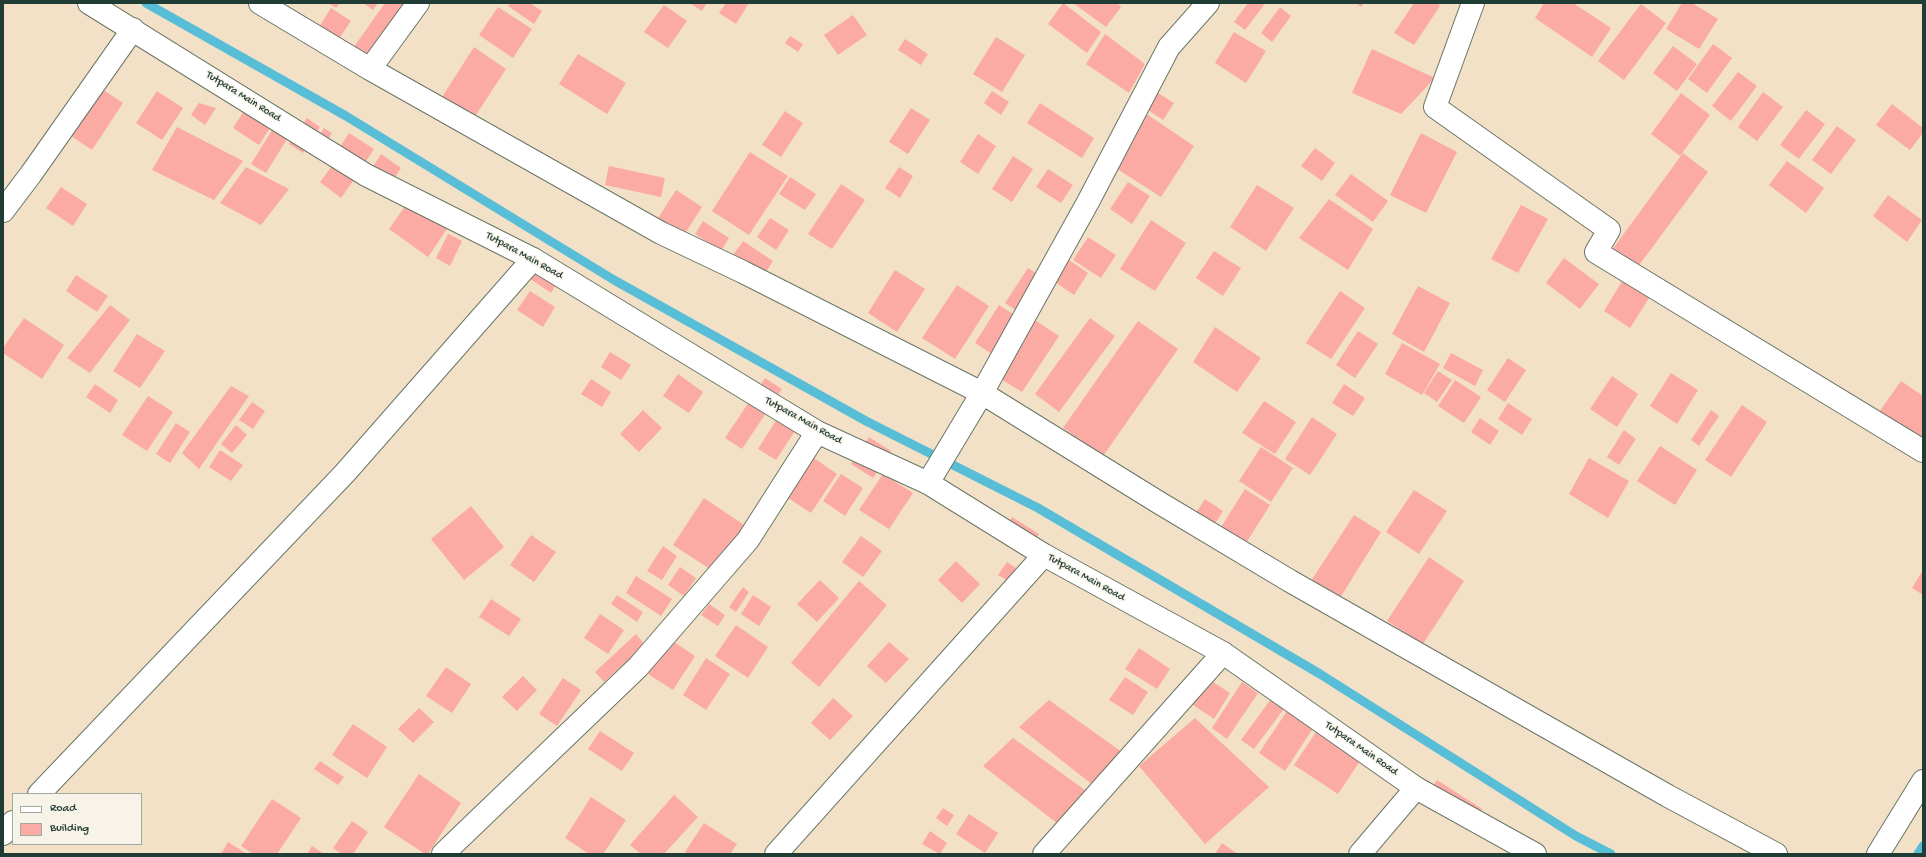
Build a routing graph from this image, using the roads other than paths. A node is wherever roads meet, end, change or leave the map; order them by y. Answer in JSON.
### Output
{"nodes":[{"id":1,"x":89,"y":3,"type":"edge"},
{"id":2,"x":260,"y":3,"type":"edge"},
{"id":3,"x":418,"y":3,"type":"edge"},
{"id":4,"x":1208,"y":3,"type":"edge"},
{"id":5,"x":1473,"y":3,"type":"edge"},
{"id":6,"x":133,"y":29,"type":"junction"},
{"id":7,"x":370,"y":70,"type":"junction"},
{"id":8,"x":3,"y":211,"type":"edge"},
{"id":9,"x":533,"y":259,"type":"junction"},
{"id":10,"x":982,"y":393,"type":"junction"},
{"id":11,"x":818,"y":432,"type":"junction"},
{"id":12,"x":1923,"y":452,"type":"edge"},
{"id":13,"x":928,"y":483,"type":"junction"},
{"id":14,"x":1044,"y":555,"type":"junction"},
{"id":15,"x":1223,"y":653,"type":"junction"},
{"id":16,"x":1923,"y":781,"type":"edge"},
{"id":17,"x":1416,"y":788,"type":"junction"},
{"id":18,"x":40,"y":793,"type":"edge"},
{"id":19,"x":12,"y":823,"type":"edge"},
{"id":20,"x":3,"y":834,"type":"edge"},
{"id":21,"x":443,"y":854,"type":"edge"},
{"id":22,"x":776,"y":854,"type":"edge"},
{"id":23,"x":1044,"y":854,"type":"edge"},
{"id":24,"x":1360,"y":854,"type":"edge"},
{"id":25,"x":1535,"y":854,"type":"edge"},
{"id":26,"x":1776,"y":854,"type":"edge"},
{"id":27,"x":1878,"y":854,"type":"edge"}],
"edges":[{"from":1,"to":6,"type":"street","name":"Tutpara Main Road"},
{"from":2,"to":7,"type":"street"},
{"from":3,"to":7,"type":"street"},
{"from":4,"to":10,"type":"street"},
{"from":5,"to":12,"type":"street"},
{"from":6,"to":8,"type":"street"},
{"from":6,"to":9,"type":"street","name":"Tutpara Main Road"},
{"from":7,"to":10,"type":"street"},
{"from":9,"to":11,"type":"street","name":"Tutpara Main Road"},
{"from":9,"to":18,"type":"street"},
{"from":10,"to":13,"type":"street"},
{"from":10,"to":26,"type":"street"},
{"from":11,"to":13,"type":"street","name":"Tutpara Main Road"},
{"from":11,"to":21,"type":"street"},
{"from":13,"to":14,"type":"street","name":"Tutpara Main Road"},
{"from":14,"to":15,"type":"street","name":"Tutpara Main Road"},
{"from":14,"to":22,"type":"street"},
{"from":15,"to":17,"type":"street","name":"Tutpara Main Road"},
{"from":15,"to":23,"type":"street"},
{"from":16,"to":27,"type":"street"},
{"from":17,"to":24,"type":"street"},
{"from":17,"to":25,"type":"street","name":"Tutpara Main Road"},
{"from":19,"to":20,"type":"street"}]}
